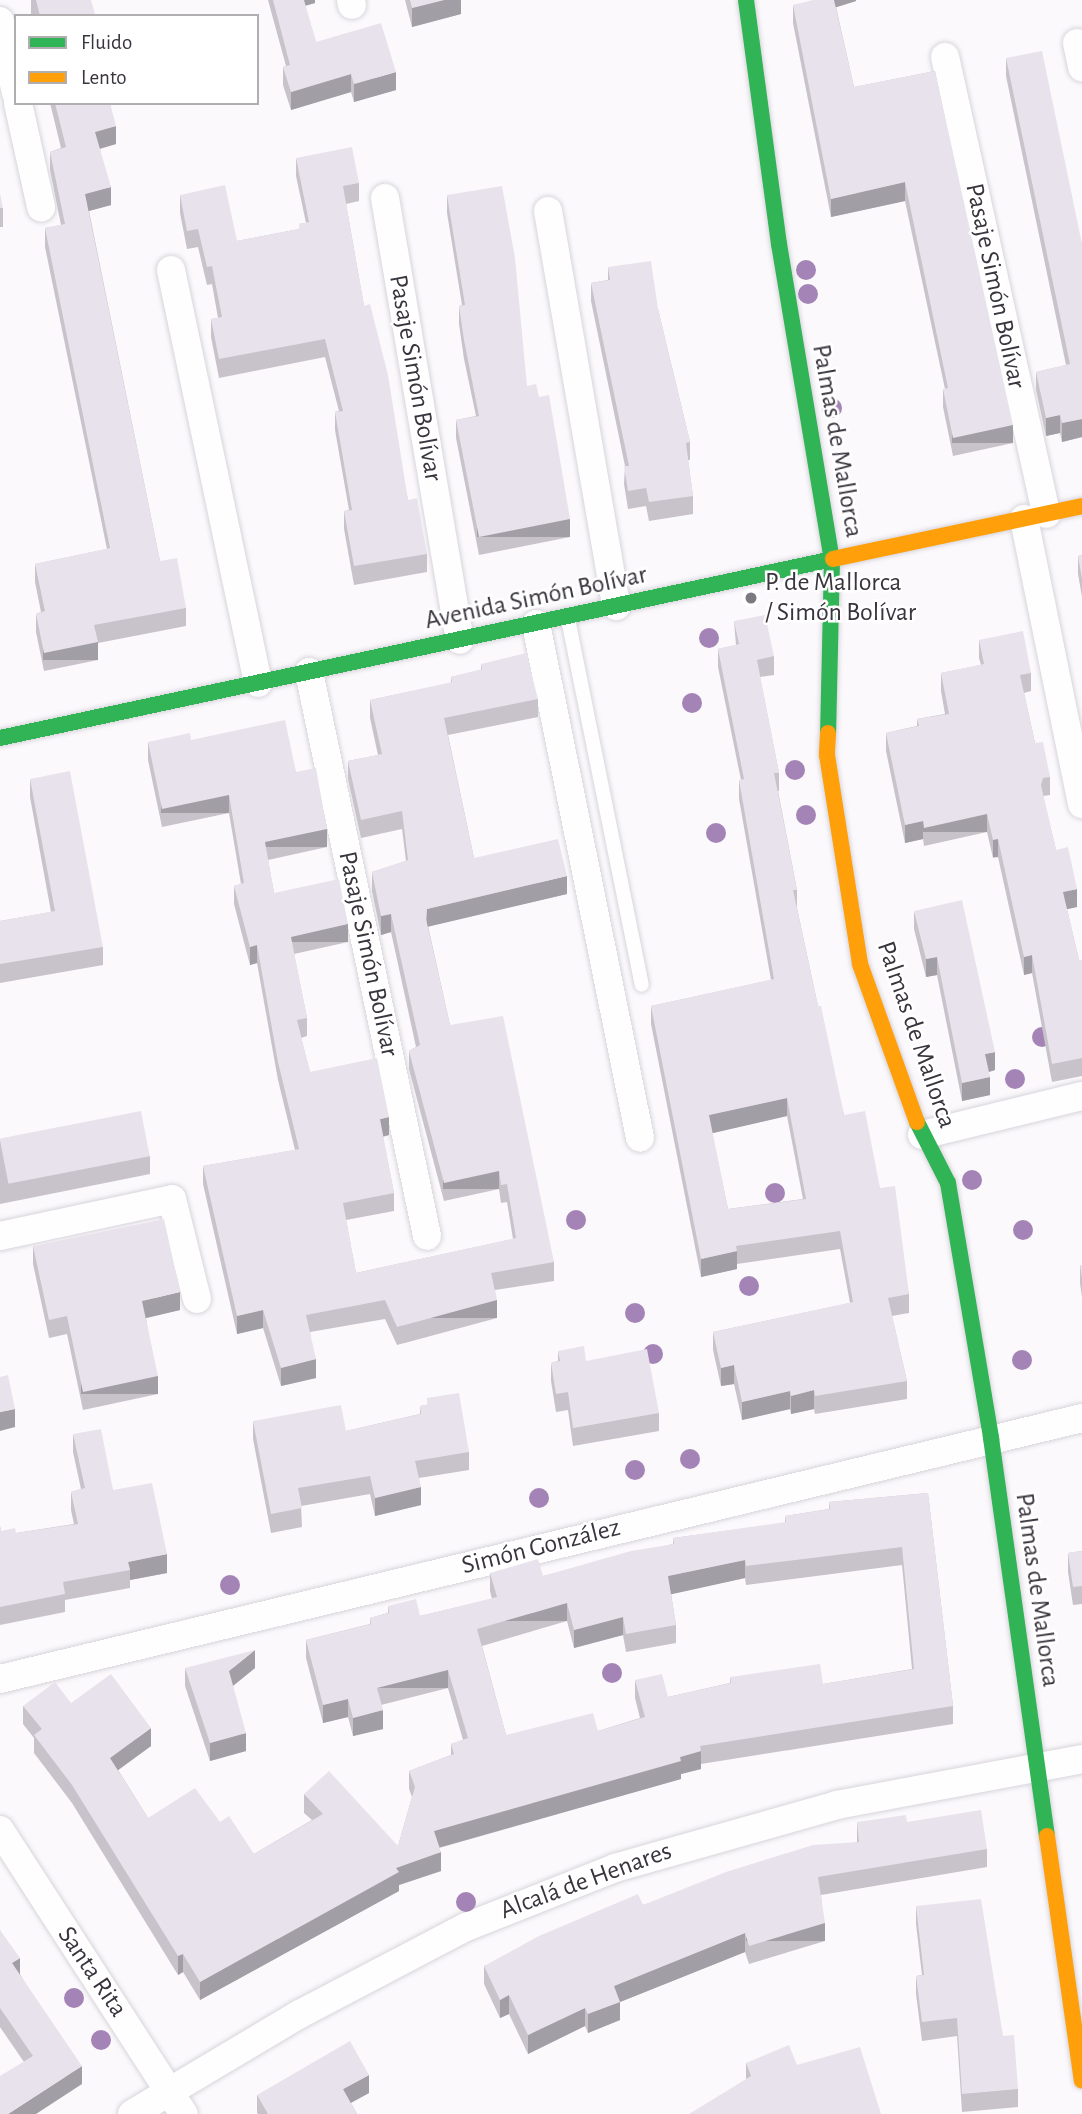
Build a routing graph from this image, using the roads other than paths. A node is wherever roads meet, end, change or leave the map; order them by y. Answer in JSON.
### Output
{"nodes":[{"id":1,"x":746,"y":0,"type":"edge"},
{"id":2,"x":0,"y":21,"type":"edge"},
{"id":3,"x":945,"y":57,"type":"dead end"},
{"id":4,"x":14,"y":84,"type":"edge"},
{"id":5,"x":18,"y":105,"type":"edge"},
{"id":6,"x":385,"y":198,"type":"dead end"},
{"id":7,"x":41,"y":207,"type":"dead end"},
{"id":8,"x":548,"y":211,"type":"dead end"},
{"id":9,"x":171,"y":270,"type":"dead end"},
{"id":10,"x":1082,"y":506,"type":"edge"},
{"id":11,"x":1035,"y":517,"type":"junction"},
{"id":12,"x":832,"y":560,"type":"junction"},
{"id":13,"x":616,"y":606,"type":"junction"},
{"id":14,"x":567,"y":617,"type":"junction"},
{"id":15,"x":536,"y":624,"type":"junction"},
{"id":16,"x":460,"y":640,"type":"junction"},
{"id":17,"x":309,"y":672,"type":"junction"},
{"id":18,"x":258,"y":683,"type":"junction"},
{"id":19,"x":0,"y":738,"type":"edge"},
{"id":20,"x":1082,"y":804,"type":"edge"},
{"id":21,"x":642,"y":985,"type":"dead end"},
{"id":22,"x":1082,"y":1096,"type":"edge"},
{"id":23,"x":922,"y":1135,"type":"junction"},
{"id":24,"x":640,"y":1138,"type":"dead end"},
{"id":25,"x":0,"y":1236,"type":"edge"},
{"id":26,"x":427,"y":1236,"type":"dead end"},
{"id":27,"x":197,"y":1299,"type":"dead end"},
{"id":28,"x":1082,"y":1418,"type":"edge"},
{"id":29,"x":991,"y":1438,"type":"junction"},
{"id":30,"x":0,"y":1679,"type":"edge"},
{"id":31,"x":1082,"y":1759,"type":"edge"},
{"id":32,"x":1036,"y":1766,"type":"junction"},
{"id":33,"x":0,"y":1829,"type":"edge"},
{"id":34,"x":1082,"y":2081,"type":"edge"},
{"id":35,"x":170,"y":2090,"type":"junction"},
{"id":36,"x":132,"y":2114,"type":"edge"},
{"id":37,"x":184,"y":2114,"type":"edge"}],
"edges":[{"from":1,"to":12,"type":"street","name":"Palmas de Mallorca"},
{"from":2,"to":4,"type":"street"},
{"from":3,"to":11,"type":"street","name":"Pasaje Simón Bolívar"},
{"from":5,"to":7,"type":"street"},
{"from":6,"to":16,"type":"street","name":"Pasaje Simón Bolívar"},
{"from":8,"to":13,"type":"street"},
{"from":9,"to":18,"type":"street"},
{"from":10,"to":11,"type":"street","name":"Avenida Simón Bolívar"},
{"from":11,"to":12,"type":"street","name":"Avenida Simón Bolívar"},
{"from":11,"to":20,"type":"street","name":"Pasaje Simón Bolívar"},
{"from":12,"to":13,"type":"street","name":"Avenida Simón Bolívar"},
{"from":12,"to":23,"type":"street","name":"Palmas de Mallorca"},
{"from":13,"to":14,"type":"street","name":"Avenida Simón Bolívar"},
{"from":14,"to":15,"type":"street","name":"Avenida Simón Bolívar"},
{"from":14,"to":21,"type":"lane"},
{"from":15,"to":16,"type":"street","name":"Avenida Simón Bolívar"},
{"from":15,"to":24,"type":"street"},
{"from":16,"to":17,"type":"street","name":"Avenida Simón Bolívar"},
{"from":17,"to":18,"type":"street","name":"Avenida Simón Bolívar"},
{"from":17,"to":26,"type":"street","name":"Pasaje Simón Bolívar"},
{"from":18,"to":19,"type":"street","name":"Avenida Simón Bolívar"},
{"from":22,"to":23,"type":"street"},
{"from":23,"to":29,"type":"street","name":"Palmas de Mallorca"},
{"from":25,"to":27,"type":"street"},
{"from":28,"to":29,"type":"street","name":"Simón González"},
{"from":29,"to":30,"type":"street","name":"Simón González"},
{"from":29,"to":32,"type":"street","name":"Palmas de Mallorca"},
{"from":31,"to":32,"type":"street","name":"Alcalá de Henares"},
{"from":32,"to":34,"type":"street","name":"Palmas de Mallorca"},
{"from":32,"to":35,"type":"street","name":"Alcalá de Henares"},
{"from":33,"to":35,"type":"street","name":"Santa Rita"},
{"from":35,"to":36,"type":"street","name":"Alcalá de Henares"},
{"from":35,"to":37,"type":"street","name":"Santa Rita"}]}
